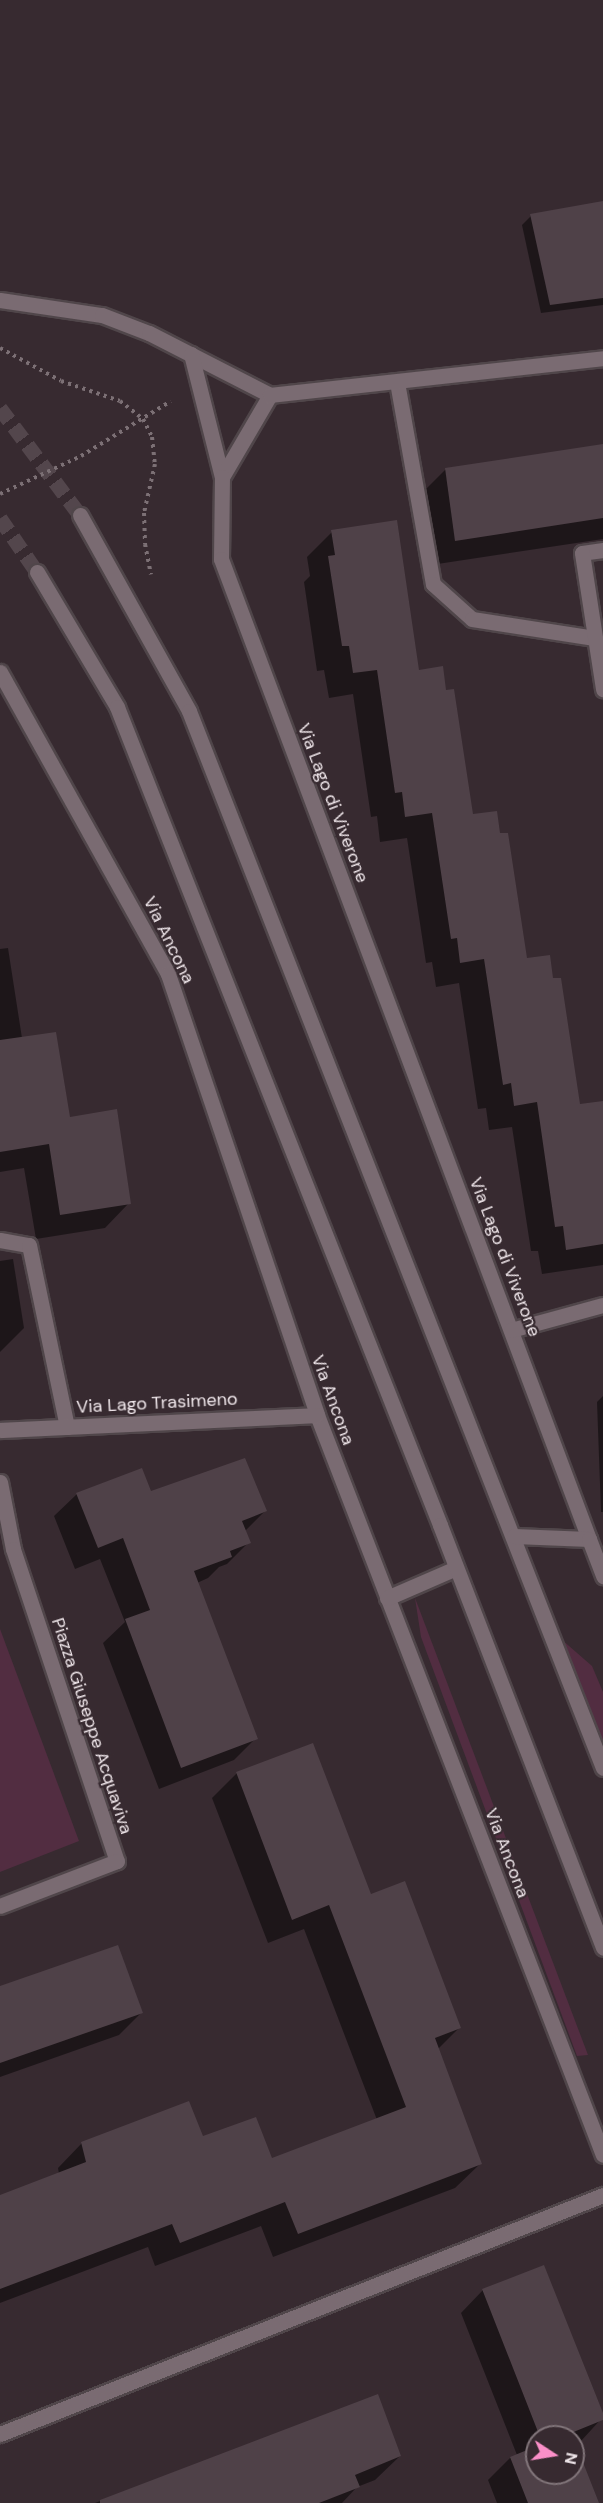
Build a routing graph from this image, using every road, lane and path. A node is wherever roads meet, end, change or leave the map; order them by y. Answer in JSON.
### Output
{"nodes":[{"id":1,"x":0,"y":300,"type":"edge"},
{"id":2,"x":0,"y":348,"type":"edge"},
{"id":3,"x":191,"y":354,"type":"junction"},
{"id":4,"x":603,"y":358,"type":"edge"},
{"id":5,"x":397,"y":381,"type":"junction"},
{"id":6,"x":270,"y":395,"type":"junction"},
{"id":7,"x":176,"y":398,"type":"dead end"},
{"id":8,"x":143,"y":418,"type":"junction"},
{"id":9,"x":222,"y":477,"type":"junction"},
{"id":10,"x":0,"y":494,"type":"edge"},
{"id":11,"x":80,"y":515,"type":"tunnel mouth"},
{"id":12,"x":603,"y":550,"type":"edge"},
{"id":13,"x":37,"y":572,"type":"tunnel mouth"},
{"id":14,"x":152,"y":575,"type":"dead end"},
{"id":15,"x":595,"y":638,"type":"junction"},
{"id":16,"x":0,"y":672,"type":"edge"},
{"id":17,"x":603,"y":689,"type":"edge"},
{"id":18,"x":0,"y":1240,"type":"edge"},
{"id":19,"x":603,"y":1305,"type":"edge"},
{"id":20,"x":511,"y":1330,"type":"junction"},
{"id":21,"x":316,"y":1415,"type":"junction"},
{"id":22,"x":67,"y":1427,"type":"junction"},
{"id":23,"x":0,"y":1430,"type":"edge"},
{"id":24,"x":0,"y":1482,"type":"edge"},
{"id":25,"x":514,"y":1536,"type":"junction"},
{"id":26,"x":589,"y":1539,"type":"junction"},
{"id":27,"x":456,"y":1568,"type":"junction"},
{"id":28,"x":603,"y":1576,"type":"edge"},
{"id":29,"x":387,"y":1598,"type":"junction"},
{"id":30,"x":603,"y":1768,"type":"edge"},
{"id":31,"x":0,"y":1906,"type":"edge"},
{"id":32,"x":603,"y":1948,"type":"edge"},
{"id":33,"x":603,"y":2155,"type":"edge"},
{"id":34,"x":603,"y":2195,"type":"edge"},
{"id":35,"x":0,"y":2434,"type":"edge"}],
"edges":[{"from":1,"to":3,"type":"street"},
{"from":2,"to":8,"type":"path"},
{"from":3,"to":6,"type":"street"},
{"from":3,"to":9,"type":"street"},
{"from":4,"to":5,"type":"street"},
{"from":5,"to":6,"type":"street"},
{"from":5,"to":15,"type":"street"},
{"from":6,"to":9,"type":"street","name":"Via Lago di Viverone"},
{"from":7,"to":8,"type":"path"},
{"from":8,"to":10,"type":"path","bridge":true},
{"from":8,"to":14,"type":"path"},
{"from":9,"to":20,"type":"street","name":"Via Lago di Viverone"},
{"from":11,"to":25,"type":"street"},
{"from":12,"to":15,"type":"street"},
{"from":13,"to":27,"type":"street","name":"Via Ancona"},
{"from":15,"to":17,"type":"street"},
{"from":16,"to":21,"type":"street","name":"Via Ancona"},
{"from":18,"to":22,"type":"street"},
{"from":19,"to":20,"type":"street"},
{"from":20,"to":26,"type":"street","name":"Via Lago di Viverone"},
{"from":21,"to":22,"type":"street","name":"Via Lago Trasimeno"},
{"from":21,"to":29,"type":"street","name":"Via Ancona"},
{"from":22,"to":23,"type":"street","name":"Via Lago Trasimeno"},
{"from":24,"to":31,"type":"street","name":"Piazza Giuseppe Acquaviva"},
{"from":25,"to":26,"type":"street"},
{"from":25,"to":30,"type":"street"},
{"from":26,"to":28,"type":"street"},
{"from":27,"to":29,"type":"street"},
{"from":27,"to":32,"type":"street","name":"Via Ancona"},
{"from":29,"to":33,"type":"street","name":"Via Ancona"},
{"from":34,"to":35,"type":"street"}]}
